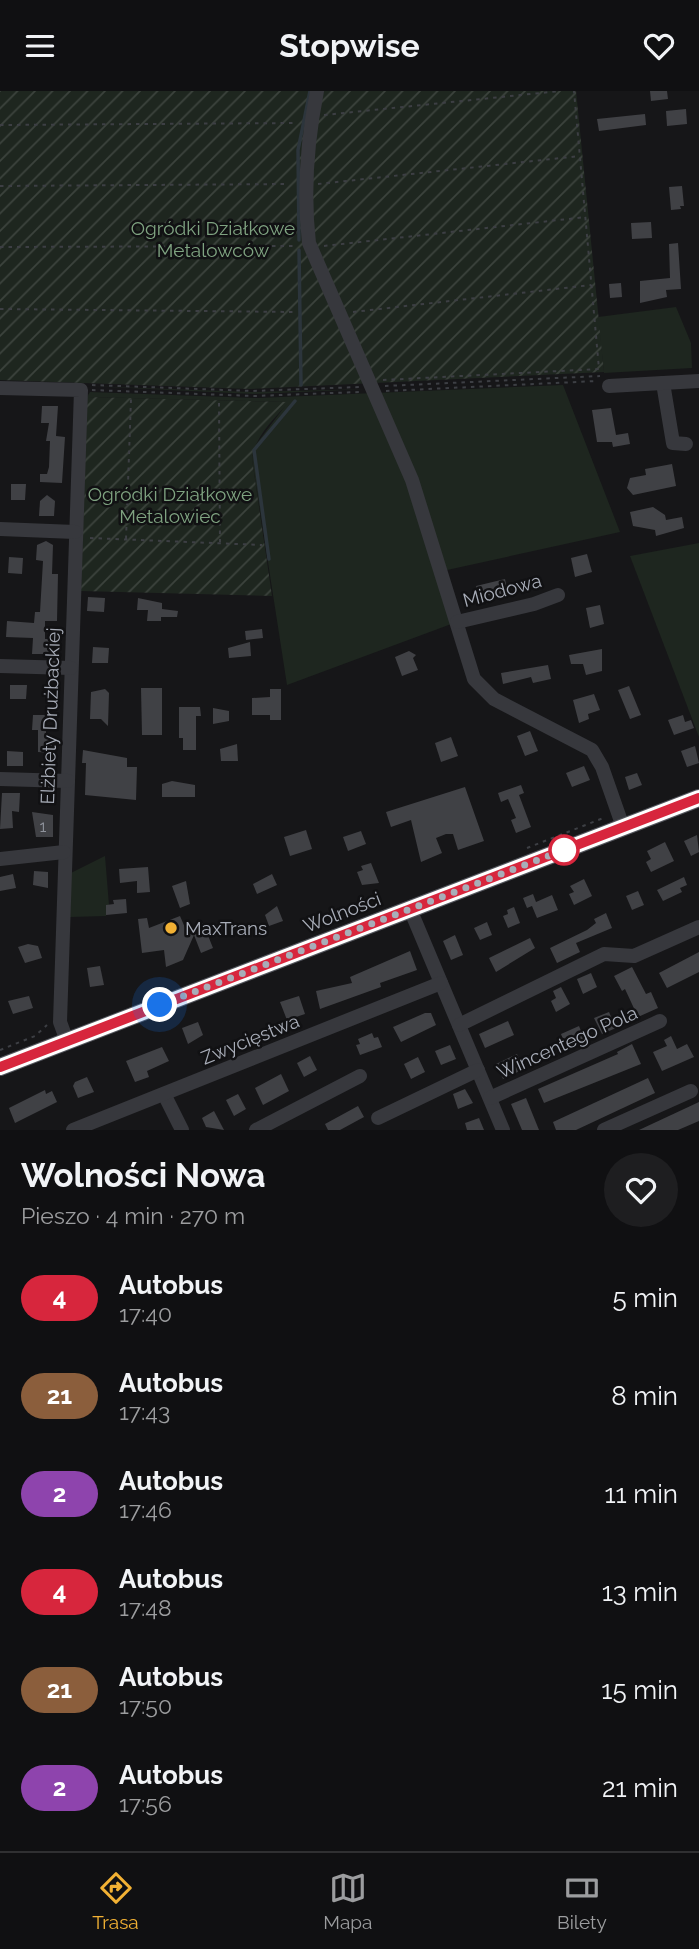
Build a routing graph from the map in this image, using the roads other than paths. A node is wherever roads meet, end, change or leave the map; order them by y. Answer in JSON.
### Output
{"nodes":[{"id":1,"x":317,"y":91,"type":"edge"},
{"id":2,"x":606,"y":381,"type":"road end"},
{"id":3,"x":699,"y":381,"type":"edge"},
{"id":4,"x":663,"y":383,"type":"junction"},
{"id":5,"x":0,"y":388,"type":"edge"},
{"id":6,"x":686,"y":444,"type":"dead end"},
{"id":7,"x":0,"y":529,"type":"edge"},
{"id":8,"x":75,"y":535,"type":"junction"},
{"id":9,"x":558,"y":595,"type":"dead end"},
{"id":10,"x":457,"y":622,"type":"junction"},
{"id":11,"x":0,"y":666,"type":"edge"},
{"id":12,"x":72,"y":668,"type":"junction"},
{"id":13,"x":0,"y":779,"type":"edge"},
{"id":14,"x":68,"y":781,"type":"junction"},
{"id":15,"x":699,"y":798,"type":"edge"},
{"id":16,"x":624,"y":827,"type":"junction"},
{"id":17,"x":64,"y":852,"type":"junction"},
{"id":18,"x":0,"y":859,"type":"edge"},
{"id":19,"x":410,"y":909,"type":"junction"},
{"id":20,"x":699,"y":927,"type":"edge"},
{"id":21,"x":442,"y":983,"type":"junction"},
{"id":22,"x":660,"y":1021,"type":"dead end"},
{"id":23,"x":459,"y":1024,"type":"junction"},
{"id":24,"x":67,"y":1041,"type":"junction"},
{"id":25,"x":0,"y":1067,"type":"edge"},
{"id":26,"x":478,"y":1070,"type":"junction"},
{"id":27,"x":360,"y":1076,"type":"dead end"},
{"id":28,"x":691,"y":1091,"type":"dead end"},
{"id":29,"x":164,"y":1094,"type":"junction"},
{"id":30,"x":490,"y":1098,"type":"junction"},
{"id":31,"x":378,"y":1118,"type":"dead end"},
{"id":32,"x":73,"y":1130,"type":"edge"},
{"id":33,"x":182,"y":1130,"type":"edge"},
{"id":34,"x":256,"y":1130,"type":"edge"},
{"id":35,"x":503,"y":1130,"type":"edge"},
{"id":36,"x":604,"y":1130,"type":"edge"}],
"edges":[{"from":1,"to":10,"type":"street"},
{"from":2,"to":4,"type":"street"},
{"from":3,"to":4,"type":"street"},
{"from":4,"to":6,"type":"street"},
{"from":5,"to":8,"type":"street","name":"Elżbiety Drużbackiej"},
{"from":7,"to":8,"type":"street"},
{"from":8,"to":12,"type":"street","name":"Elżbiety Drużbackiej"},
{"from":9,"to":10,"type":"street","name":"Miodowa"},
{"from":10,"to":16,"type":"street"},
{"from":11,"to":12,"type":"street"},
{"from":12,"to":14,"type":"street","name":"Elżbiety Drużbackiej"},
{"from":13,"to":14,"type":"street"},
{"from":14,"to":17,"type":"street","name":"Elżbiety Drużbackiej"},
{"from":15,"to":16,"type":"main road","name":"Wolności"},
{"from":16,"to":19,"type":"main road","name":"Wolności"},
{"from":17,"to":18,"type":"street"},
{"from":17,"to":24,"type":"street","name":"Elżbiety Drużbackiej"},
{"from":19,"to":21,"type":"street"},
{"from":19,"to":24,"type":"main road","name":"Wolności"},
{"from":20,"to":23,"type":"street"},
{"from":21,"to":23,"type":"street"},
{"from":21,"to":29,"type":"street","name":"Zwycięstwa"},
{"from":22,"to":30,"type":"street","name":"Wincentego Pola"},
{"from":23,"to":26,"type":"street"},
{"from":24,"to":25,"type":"main road","name":"Wolności"},
{"from":26,"to":30,"type":"street"},
{"from":26,"to":31,"type":"street"},
{"from":27,"to":34,"type":"street"},
{"from":28,"to":36,"type":"street"},
{"from":29,"to":32,"type":"street","name":"Zwycięstwa"},
{"from":29,"to":33,"type":"street"},
{"from":30,"to":35,"type":"street"}]}
